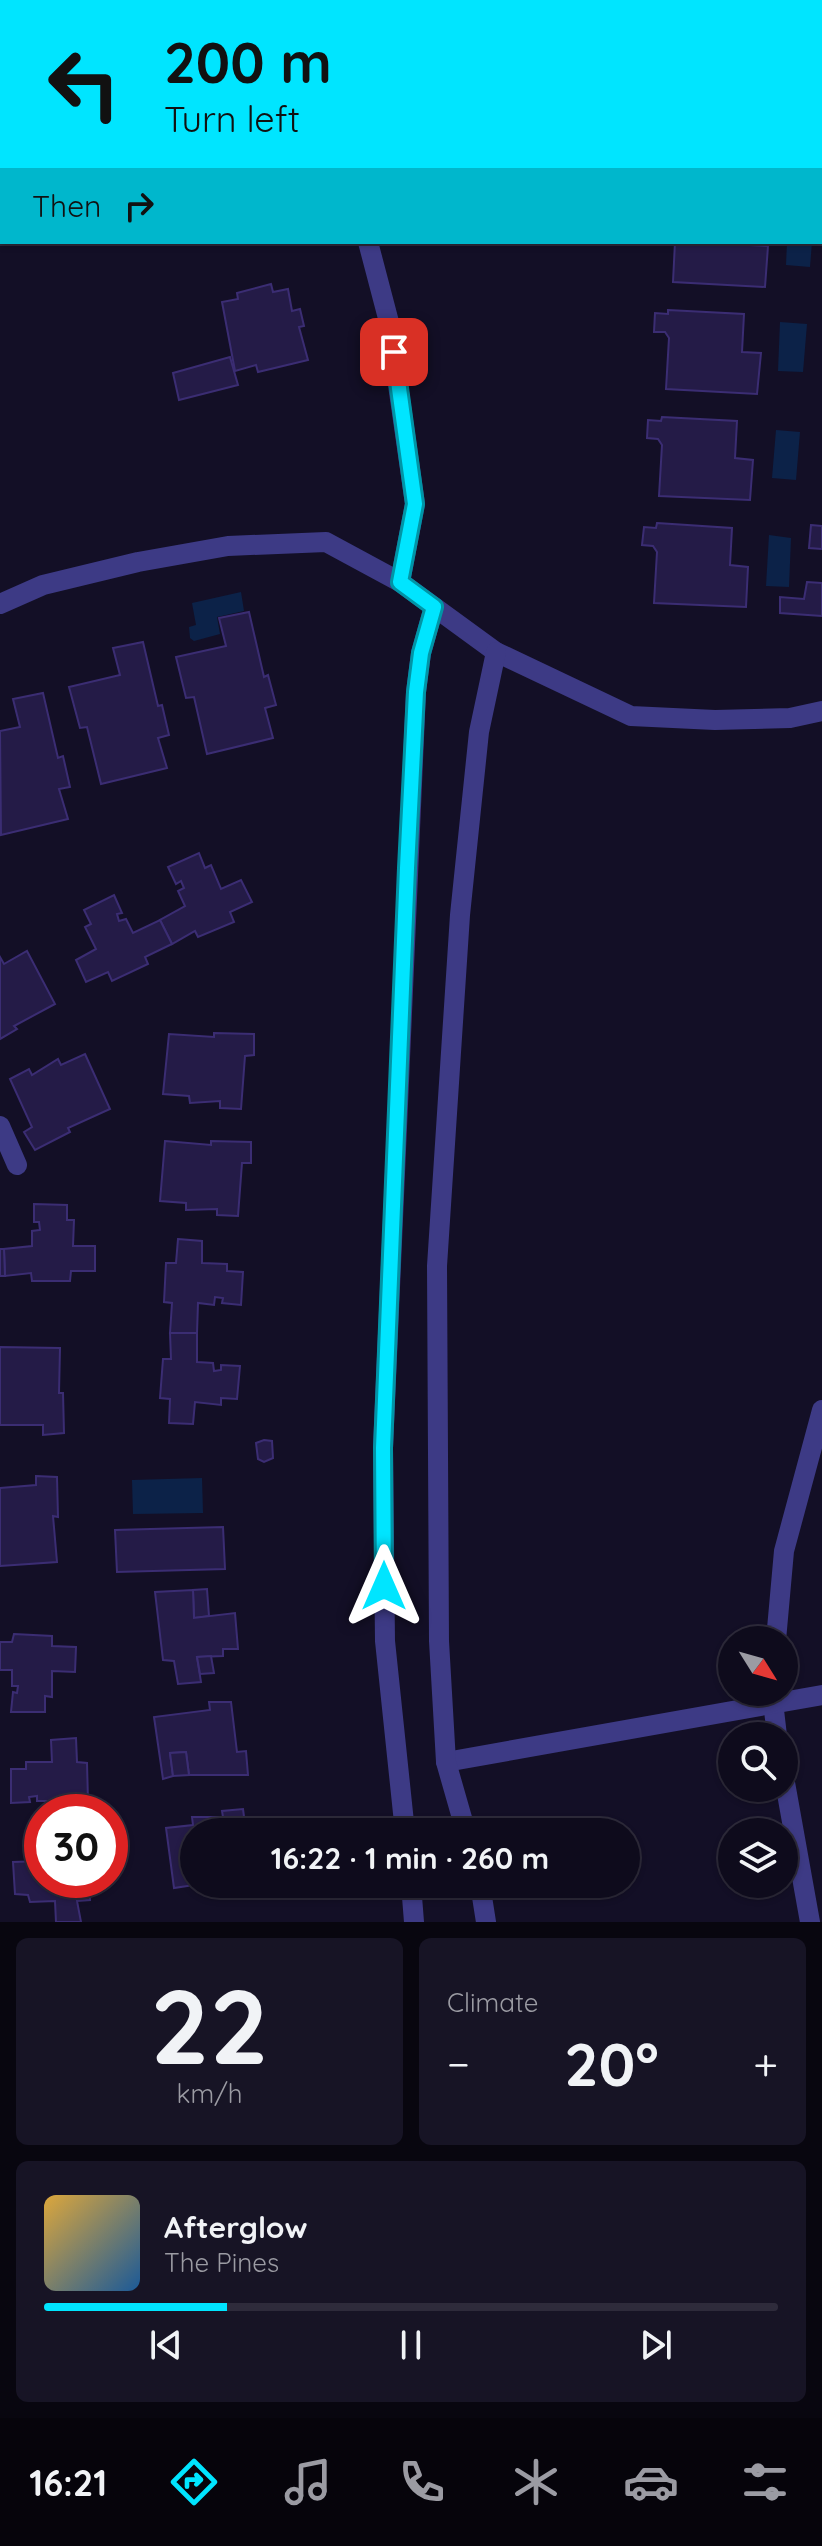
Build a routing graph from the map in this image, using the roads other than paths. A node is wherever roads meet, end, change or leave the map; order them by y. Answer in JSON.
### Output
{"nodes":[{"id":1,"x":369,"y":244,"type":"edge"},
{"id":2,"x":400,"y":582,"type":"junction"},
{"id":3,"x":0,"y":604,"type":"edge"},
{"id":4,"x":434,"y":607,"type":"junction"},
{"id":5,"x":496,"y":652,"type":"junction"},
{"id":6,"x":822,"y":711,"type":"edge"},
{"id":7,"x":0,"y":1126,"type":"edge"},
{"id":8,"x":17,"y":1165,"type":"dead end"},
{"id":9,"x":822,"y":1410,"type":"edge"},
{"id":10,"x":777,"y":1626,"type":"edge"},
{"id":11,"x":822,"y":1695,"type":"edge"},
{"id":12,"x":798,"y":1696,"type":"edge"},
{"id":13,"x":730,"y":1706,"type":"edge"},
{"id":14,"x":446,"y":1762,"type":"junction"},
{"id":15,"x":788,"y":1802,"type":"edge"},
{"id":16,"x":404,"y":1818,"type":"edge"},
{"id":17,"x":462,"y":1818,"type":"edge"},
{"id":18,"x":412,"y":1898,"type":"edge"},
{"id":19,"x":482,"y":1898,"type":"edge"},
{"id":20,"x":414,"y":1922,"type":"edge"},
{"id":21,"x":486,"y":1922,"type":"edge"},
{"id":22,"x":810,"y":1922,"type":"edge"}],
"edges":[{"from":1,"to":2,"type":"street"},
{"from":2,"to":3,"type":"street"},
{"from":2,"to":4,"type":"street"},
{"from":4,"to":5,"type":"street"},
{"from":4,"to":16,"type":"street"},
{"from":5,"to":6,"type":"street"},
{"from":5,"to":14,"type":"street"},
{"from":7,"to":8,"type":"street"},
{"from":9,"to":10,"type":"street"},
{"from":11,"to":12,"type":"street"},
{"from":13,"to":14,"type":"street"},
{"from":14,"to":17,"type":"street"},
{"from":15,"to":22,"type":"street"},
{"from":18,"to":20,"type":"street"},
{"from":19,"to":21,"type":"street"}]}
